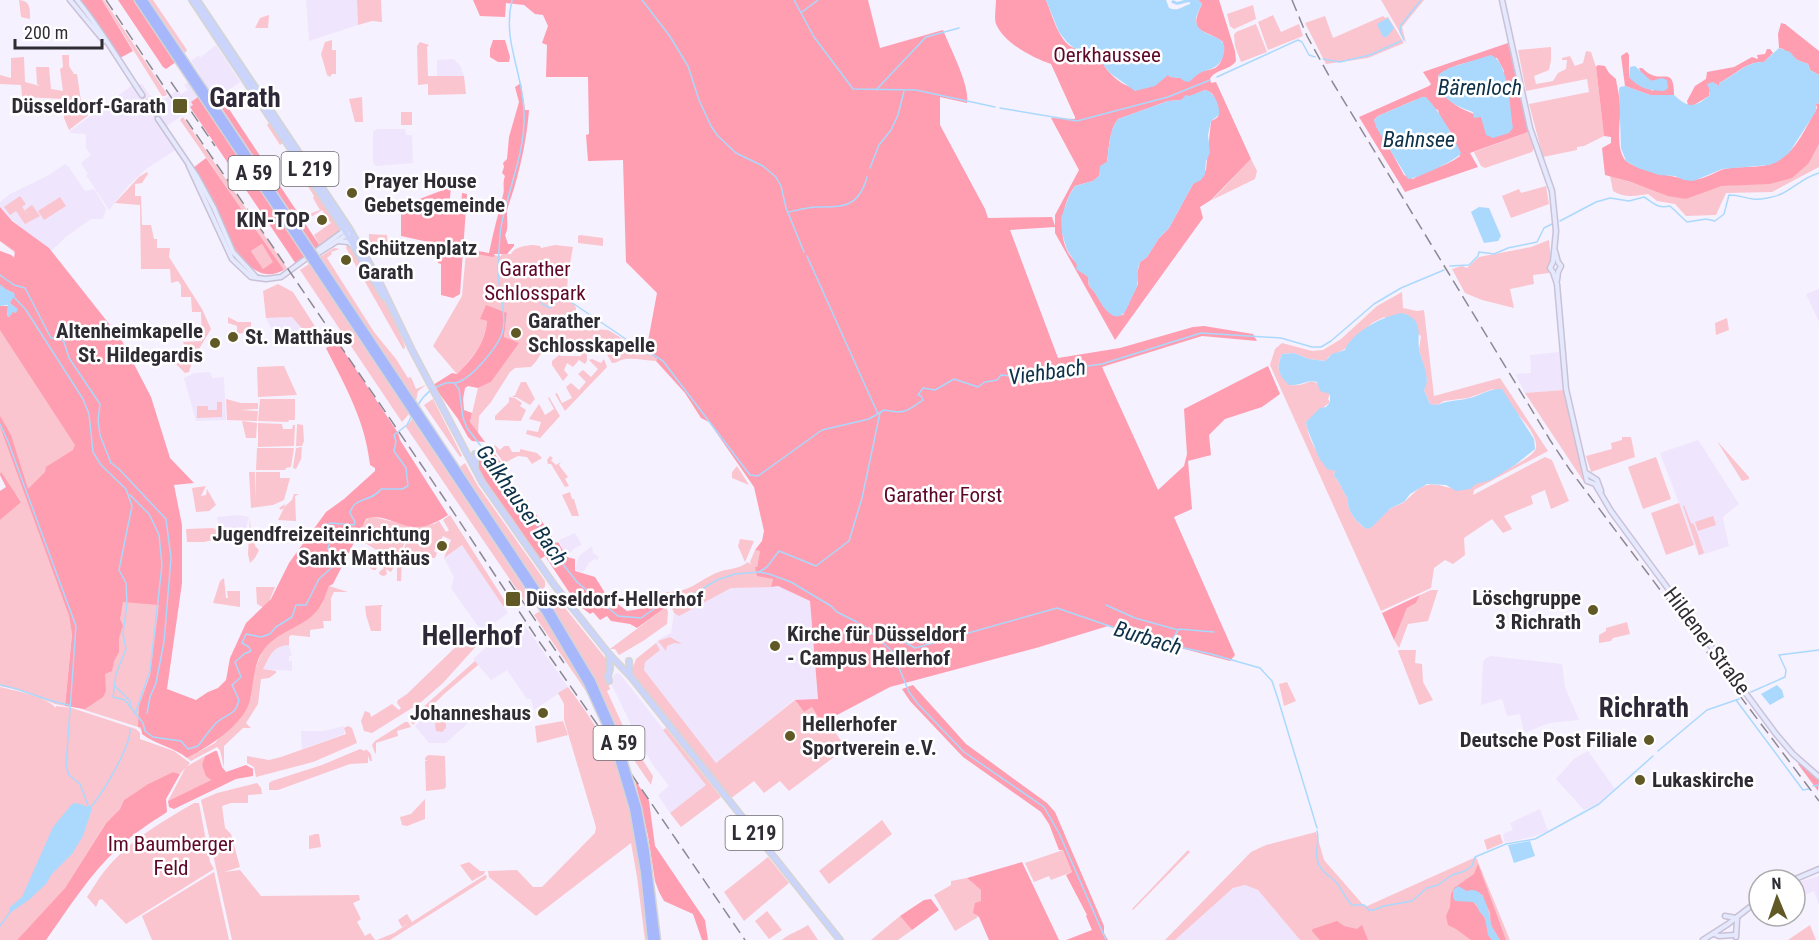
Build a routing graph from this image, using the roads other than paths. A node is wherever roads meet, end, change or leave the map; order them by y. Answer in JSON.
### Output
{"nodes":[{"id":1,"x":70,"y":0,"type":"edge"},
{"id":2,"x":77,"y":0,"type":"edge"},
{"id":3,"x":138,"y":0,"type":"edge"},
{"id":4,"x":144,"y":0,"type":"edge"},
{"id":5,"x":192,"y":0,"type":"edge"},
{"id":6,"x":197,"y":0,"type":"edge"},
{"id":7,"x":1502,"y":0,"type":"edge"},
{"id":8,"x":107,"y":44,"type":"junction"},
{"id":9,"x":180,"y":57,"type":"junction"},
{"id":10,"x":142,"y":95,"type":"tunnel mouth"},
{"id":11,"x":158,"y":119,"type":"tunnel mouth"},
{"id":12,"x":348,"y":231,"type":"junction"},
{"id":13,"x":336,"y":241,"type":"junction"},
{"id":14,"x":354,"y":247,"type":"junction"},
{"id":15,"x":303,"y":261,"type":"junction"},
{"id":16,"x":1556,"y":262,"type":"junction"},
{"id":17,"x":1556,"y":272,"type":"junction"},
{"id":18,"x":401,"y":326,"type":"junction"},
{"id":19,"x":475,"y":454,"type":"dead end"},
{"id":20,"x":474,"y":470,"type":"junction"},
{"id":21,"x":1586,"y":473,"type":"junction"},
{"id":22,"x":1603,"y":498,"type":"junction"},
{"id":23,"x":609,"y":654,"type":"junction"},
{"id":24,"x":629,"y":661,"type":"dead end"},
{"id":25,"x":618,"y":663,"type":"junction"},
{"id":26,"x":610,"y":669,"type":"junction"},
{"id":27,"x":631,"y":677,"type":"junction"},
{"id":28,"x":609,"y":681,"type":"dead end"},
{"id":29,"x":1819,"y":777,"type":"edge"},
{"id":30,"x":636,"y":809,"type":"junction"},
{"id":31,"x":1747,"y":910,"type":"edge"},
{"id":32,"x":1725,"y":916,"type":"dead end"},
{"id":33,"x":1737,"y":918,"type":"junction"},
{"id":34,"x":1713,"y":933,"type":"junction"},
{"id":35,"x":651,"y":940,"type":"edge"},
{"id":36,"x":657,"y":940,"type":"edge"},
{"id":37,"x":840,"y":940,"type":"edge"},
{"id":38,"x":1703,"y":940,"type":"edge"}],
"edges":[{"from":1,"to":8,"type":"main road"},
{"from":2,"to":8,"type":"main road"},
{"from":3,"to":9,"type":"highway","number":"A 59"},
{"from":4,"to":9,"type":"highway","number":"A 59"},
{"from":5,"to":12,"type":"main road","number":"L 219"},
{"from":6,"to":12,"type":"main road","number":"L 219"},
{"from":7,"to":16,"type":"main road"},
{"from":8,"to":10,"type":"main road"},
{"from":9,"to":30,"type":"highway","number":"A 59","bridge":true},
{"from":11,"to":15,"type":"main road"},
{"from":12,"to":13,"type":"main road"},
{"from":12,"to":14,"type":"main road","number":"L 219"},
{"from":12,"to":15,"type":"main road"},
{"from":12,"to":18,"type":"main road","number":"L 219"},
{"from":13,"to":14,"type":"main road"},
{"from":13,"to":15,"type":"main road"},
{"from":14,"to":18,"type":"main road","number":"L 219"},
{"from":16,"to":17,"type":"main road"},
{"from":16,"to":17,"type":"main road"},
{"from":17,"to":21,"type":"main road","name":"Hildener Straße"},
{"from":18,"to":20,"type":"main road","number":"L 219"},
{"from":19,"to":20,"type":"main road"},
{"from":20,"to":23,"type":"main road","number":"L 219"},
{"from":21,"to":22,"type":"main road","name":"Hildener Straße"},
{"from":21,"to":22,"type":"main road","name":"Hildener Straße"},
{"from":22,"to":29,"type":"main road","name":"Hildener Straße"},
{"from":23,"to":25,"type":"main road","number":"L 219"},
{"from":23,"to":26,"type":"main road"},
{"from":24,"to":27,"type":"main road"},
{"from":25,"to":26,"type":"main road"},
{"from":25,"to":27,"type":"main road","number":"L 219"},
{"from":26,"to":28,"type":"main road"},
{"from":27,"to":37,"type":"main road","number":"L 219"},
{"from":30,"to":35,"type":"highway","number":"A 59"},
{"from":30,"to":36,"type":"highway","number":"A 59"},
{"from":31,"to":33,"type":"main road"},
{"from":32,"to":33,"type":"main road"},
{"from":33,"to":34,"type":"main road"},
{"from":33,"to":34,"type":"main road"},
{"from":34,"to":38,"type":"main road"}]}
